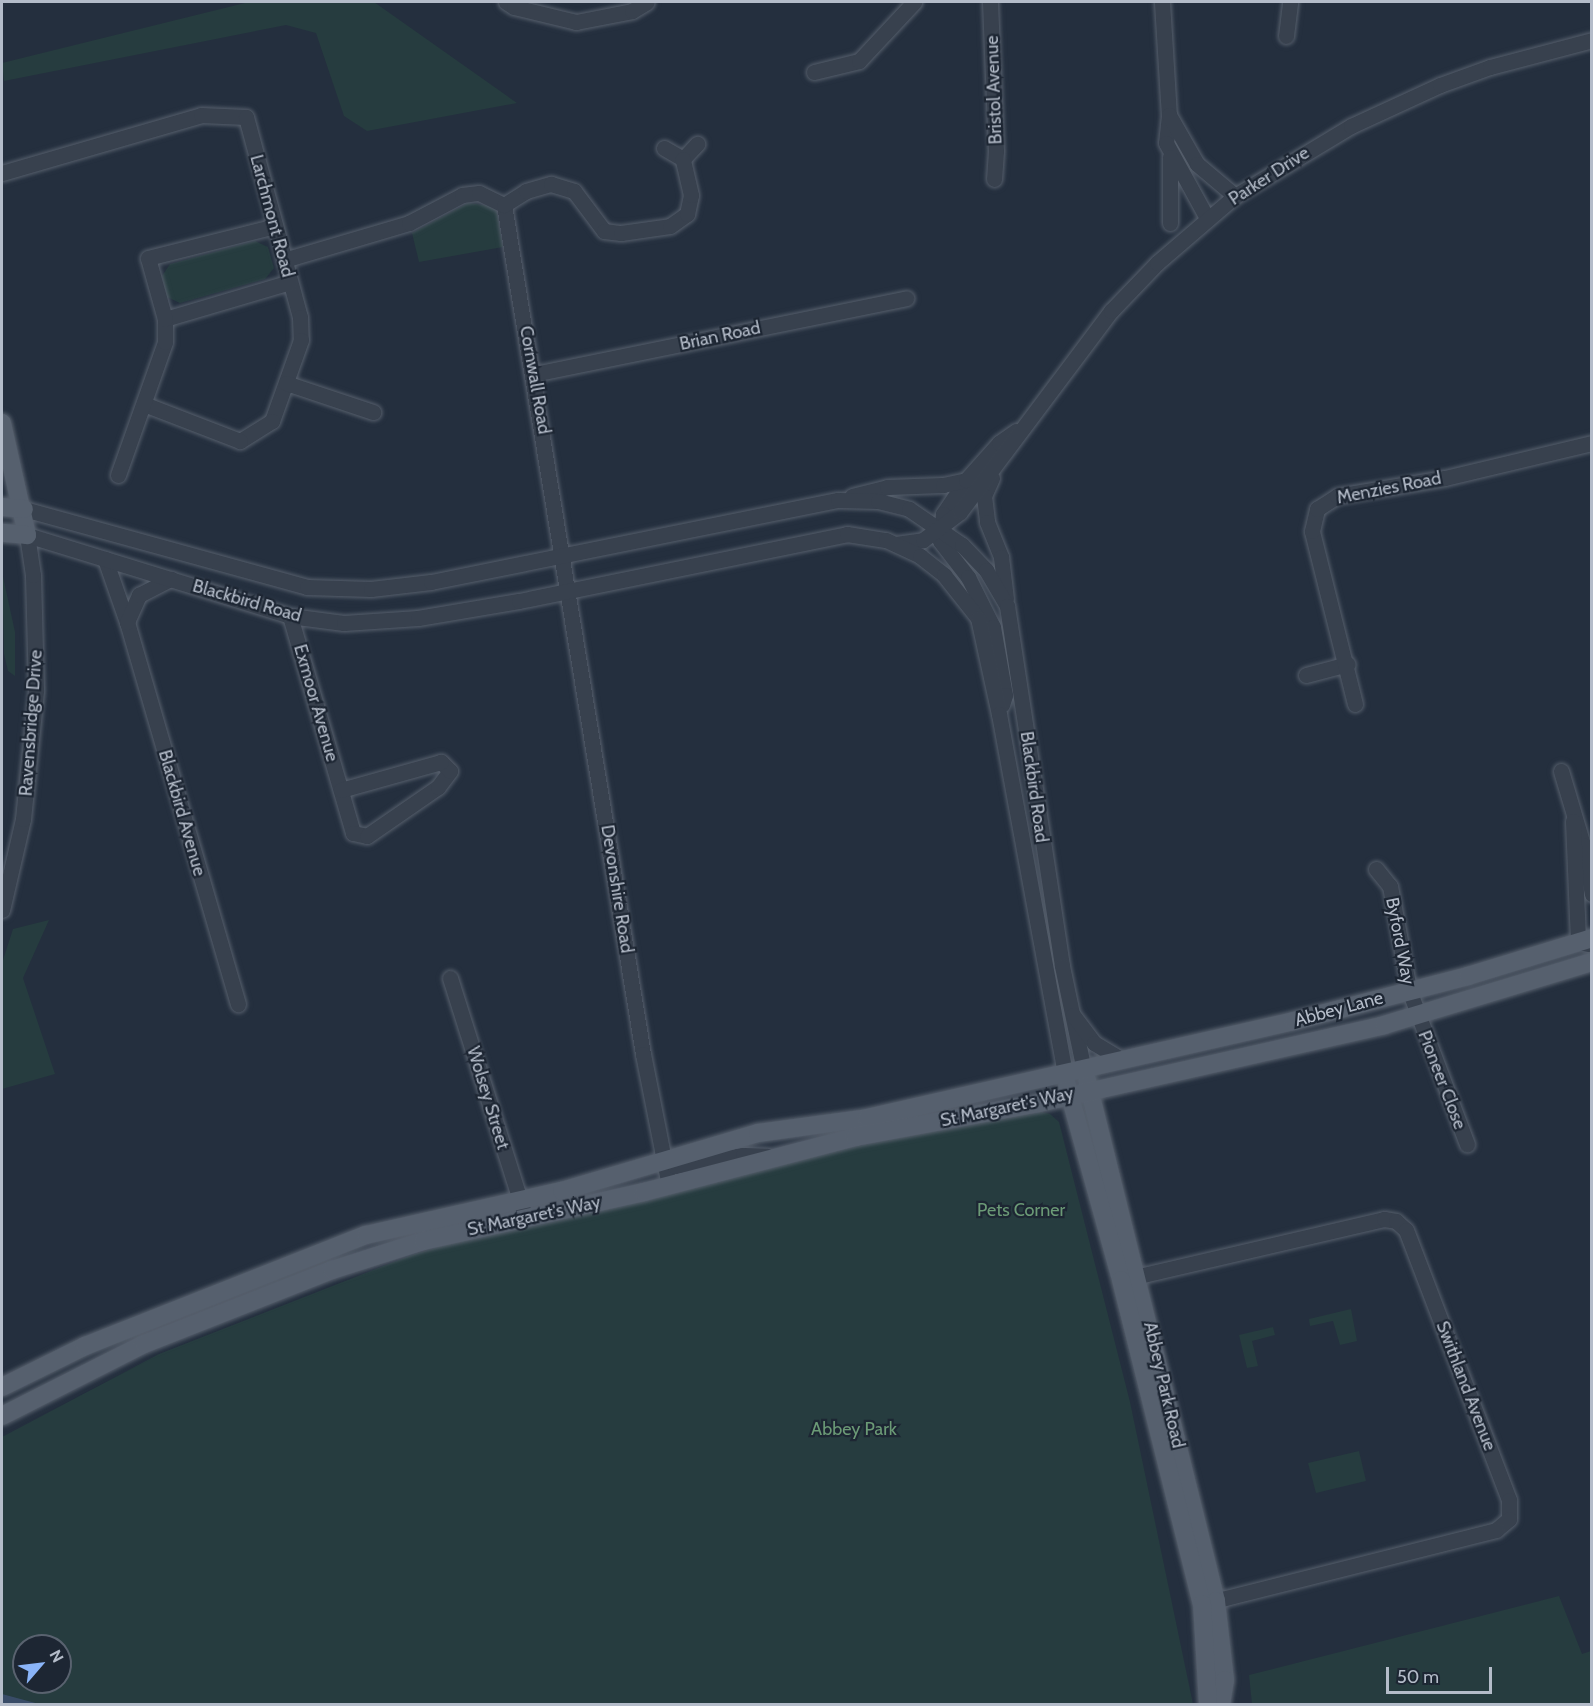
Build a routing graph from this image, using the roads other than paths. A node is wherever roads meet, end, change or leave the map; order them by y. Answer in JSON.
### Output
{"nodes":[{"id":1,"x":506,"y":2,"type":"edge"},
{"id":2,"x":647,"y":2,"type":"edge"},
{"id":3,"x":914,"y":2,"type":"edge"},
{"id":4,"x":990,"y":2,"type":"edge"},
{"id":5,"x":1162,"y":2,"type":"edge"},
{"id":6,"x":1290,"y":2,"type":"edge"},
{"id":7,"x":1286,"y":36,"type":"dead end"},
{"id":8,"x":1592,"y":40,"type":"edge"},
{"id":9,"x":814,"y":72,"type":"dead end"},
{"id":10,"x":1168,"y":115,"type":"junction"},
{"id":11,"x":697,"y":144,"type":"dead end"},
{"id":12,"x":664,"y":148,"type":"dead end"},
{"id":13,"x":1170,"y":154,"type":"junction"},
{"id":14,"x":683,"y":159,"type":"junction"},
{"id":15,"x":2,"y":173,"type":"edge"},
{"id":16,"x":994,"y":179,"type":"dead end"},
{"id":17,"x":1235,"y":196,"type":"junction"},
{"id":18,"x":504,"y":205,"type":"junction"},
{"id":19,"x":1207,"y":218,"type":"junction"},
{"id":20,"x":1170,"y":223,"type":"dead end"},
{"id":21,"x":275,"y":226,"type":"junction"},
{"id":22,"x":284,"y":260,"type":"junction"},
{"id":23,"x":290,"y":282,"type":"junction"},
{"id":24,"x":906,"y":298,"type":"dead end"},
{"id":25,"x":165,"y":319,"type":"junction"},
{"id":26,"x":534,"y":374,"type":"junction"},
{"id":27,"x":285,"y":382,"type":"junction"},
{"id":28,"x":144,"y":404,"type":"junction"},
{"id":29,"x":373,"y":412,"type":"dead end"},
{"id":30,"x":2,"y":423,"type":"edge"},
{"id":31,"x":1024,"y":425,"type":"junction"},
{"id":32,"x":1592,"y":443,"type":"edge"},
{"id":33,"x":4,"y":445,"type":"edge"},
{"id":34,"x":998,"y":464,"type":"junction"},
{"id":35,"x":117,"y":476,"type":"dead end"},
{"id":36,"x":966,"y":480,"type":"junction"},
{"id":37,"x":838,"y":500,"type":"junction"},
{"id":38,"x":2,"y":507,"type":"edge"},
{"id":39,"x":24,"y":509,"type":"junction"},
{"id":40,"x":940,"y":529,"type":"junction"},
{"id":41,"x":2,"y":533,"type":"edge"},
{"id":42,"x":27,"y":535,"type":"junction"},
{"id":43,"x":896,"y":544,"type":"junction"},
{"id":44,"x":564,"y":555,"type":"junction"},
{"id":45,"x":105,"y":559,"type":"junction"},
{"id":46,"x":171,"y":579,"type":"junction"},
{"id":47,"x":570,"y":591,"type":"junction"},
{"id":48,"x":1007,"y":606,"type":"junction"},
{"id":49,"x":290,"y":616,"type":"junction"},
{"id":50,"x":127,"y":622,"type":"junction"},
{"id":51,"x":1348,"y":664,"type":"junction"},
{"id":52,"x":1306,"y":675,"type":"dead end"},
{"id":53,"x":1355,"y":705,"type":"dead end"},
{"id":54,"x":999,"y":714,"type":"junction"},
{"id":55,"x":1561,"y":771,"type":"dead end"},
{"id":56,"x":341,"y":790,"type":"junction"},
{"id":57,"x":1036,"y":797,"type":"junction"},
{"id":58,"x":1013,"y":800,"type":"junction"},
{"id":59,"x":1573,"y":821,"type":"junction"},
{"id":60,"x":1376,"y":869,"type":"dead end"},
{"id":61,"x":1592,"y":894,"type":"edge"},
{"id":62,"x":2,"y":910,"type":"edge"},
{"id":63,"x":1589,"y":946,"type":"edge"},
{"id":64,"x":450,"y":978,"type":"dead end"},
{"id":65,"x":1409,"y":990,"type":"junction"},
{"id":66,"x":238,"y":1004,"type":"dead end"},
{"id":67,"x":1071,"y":1013,"type":"junction"},
{"id":68,"x":1417,"y":1017,"type":"junction"},
{"id":69,"x":1122,"y":1060,"type":"junction"},
{"id":70,"x":1084,"y":1070,"type":"junction"},
{"id":71,"x":1065,"y":1074,"type":"junction"},
{"id":72,"x":1090,"y":1090,"type":"junction"},
{"id":73,"x":1070,"y":1095,"type":"junction"},
{"id":74,"x":1467,"y":1144,"type":"dead end"},
{"id":75,"x":786,"y":1156,"type":"junction"},
{"id":76,"x":665,"y":1158,"type":"junction"},
{"id":77,"x":669,"y":1185,"type":"junction"},
{"id":78,"x":523,"y":1210,"type":"junction"},
{"id":79,"x":1130,"y":1278,"type":"junction"},
{"id":80,"x":2,"y":1387,"type":"edge"},
{"id":81,"x":2,"y":1416,"type":"edge"},
{"id":82,"x":1209,"y":1602,"type":"junction"},
{"id":83,"x":1208,"y":1704,"type":"edge"},
{"id":84,"x":1221,"y":1704,"type":"edge"}],
"edges":[{"from":1,"to":2,"type":"street"},
{"from":3,"to":9,"type":"street"},
{"from":4,"to":16,"type":"street","name":"Bristol Avenue"},
{"from":5,"to":10,"type":"street"},
{"from":6,"to":7,"type":"street"},
{"from":8,"to":17,"type":"street","name":"Parker Drive"},
{"from":10,"to":13,"type":"street"},
{"from":10,"to":17,"type":"street"},
{"from":11,"to":14,"type":"street"},
{"from":12,"to":14,"type":"street"},
{"from":13,"to":19,"type":"street"},
{"from":13,"to":20,"type":"street"},
{"from":14,"to":18,"type":"street"},
{"from":15,"to":21,"type":"street","name":"Larchmont Road"},
{"from":17,"to":19,"type":"street","name":"Parker Drive"},
{"from":18,"to":22,"type":"street"},
{"from":18,"to":26,"type":"street","name":"Cornwall Road"},
{"from":19,"to":31,"type":"street","name":"Parker Drive"},
{"from":21,"to":22,"type":"street","name":"Larchmont Road"},
{"from":21,"to":25,"type":"street"},
{"from":22,"to":23,"type":"street","name":"Larchmont Road"},
{"from":23,"to":25,"type":"street"},
{"from":23,"to":27,"type":"street","name":"Larchmont Road"},
{"from":24,"to":26,"type":"street","name":"Brian Road"},
{"from":25,"to":28,"type":"street"},
{"from":26,"to":44,"type":"street","name":"Cornwall Road"},
{"from":27,"to":28,"type":"street","name":"Larchmont Road"},
{"from":27,"to":29,"type":"street"},
{"from":28,"to":35,"type":"street"},
{"from":30,"to":33,"type":"main road"},
{"from":31,"to":34,"type":"street","name":"Parker Drive"},
{"from":31,"to":36,"type":"street","name":"Parker Drive"},
{"from":32,"to":51,"type":"street","name":"Menzies Road"},
{"from":33,"to":39,"type":"main road"},
{"from":34,"to":40,"type":"street","name":"Parker Drive"},
{"from":34,"to":48,"type":"street","name":"Parker Drive"},
{"from":36,"to":37,"type":"street"},
{"from":36,"to":40,"type":"street","name":"Parker Drive"},
{"from":37,"to":40,"type":"street","name":"Blackbird Road"},
{"from":37,"to":44,"type":"street","name":"Blackbird Road"},
{"from":38,"to":39,"type":"main road","name":"Blackbird Road"},
{"from":39,"to":42,"type":"main road"},
{"from":39,"to":44,"type":"street","name":"Blackbird Road"},
{"from":40,"to":43,"type":"street","name":"Parker Drive"},
{"from":40,"to":48,"type":"street","name":"Blackbird Road"},
{"from":40,"to":54,"type":"street","name":"Blackbird Road"},
{"from":41,"to":42,"type":"main road","name":"Blackbird Road"},
{"from":42,"to":45,"type":"street","name":"Blackbird Road"},
{"from":42,"to":62,"type":"street","name":"Ravensbridge Drive"},
{"from":43,"to":47,"type":"street","name":"Blackbird Road"},
{"from":43,"to":54,"type":"street","name":"Blackbird Road"},
{"from":44,"to":47,"type":"street"},
{"from":45,"to":46,"type":"street","name":"Blackbird Road"},
{"from":45,"to":50,"type":"street","name":"Blackbird Avenue"},
{"from":46,"to":49,"type":"street","name":"Blackbird Road"},
{"from":46,"to":50,"type":"street"},
{"from":47,"to":49,"type":"street","name":"Blackbird Road"},
{"from":47,"to":76,"type":"street","name":"Devonshire Road"},
{"from":48,"to":57,"type":"street","name":"Blackbird Road"},
{"from":49,"to":56,"type":"street","name":"Exmoor Avenue"},
{"from":50,"to":66,"type":"street","name":"Blackbird Avenue"},
{"from":51,"to":52,"type":"street"},
{"from":51,"to":53,"type":"street","name":"Menzies Road"},
{"from":54,"to":58,"type":"street","name":"Blackbird Road"},
{"from":55,"to":59,"type":"street"},
{"from":56,"to":56,"type":"street","name":"Exmoor Avenue"},
{"from":57,"to":58,"type":"street"},
{"from":57,"to":67,"type":"street","name":"Blackbird Road"},
{"from":58,"to":71,"type":"street","name":"Blackbird Road"},
{"from":59,"to":61,"type":"street"},
{"from":59,"to":63,"type":"street"},
{"from":60,"to":65,"type":"street","name":"Byford Way"},
{"from":63,"to":65,"type":"main road","name":"Abbey Lane"},
{"from":63,"to":68,"type":"main road","name":"Abbey Lane"},
{"from":64,"to":78,"type":"street","name":"Wolsey Street"},
{"from":65,"to":68,"type":"street","name":"Byford Way"},
{"from":65,"to":69,"type":"main road","name":"Abbey Lane"},
{"from":67,"to":69,"type":"street"},
{"from":67,"to":70,"type":"street","name":"Blackbird Road"},
{"from":68,"to":72,"type":"main road","name":"Abbey Lane"},
{"from":68,"to":74,"type":"street","name":"Pioneer Close"},
{"from":69,"to":70,"type":"main road","name":"Abbey Lane"},
{"from":70,"to":71,"type":"main road","name":"St Margaret's Way"},
{"from":70,"to":72,"type":"main road","name":"Abbey Park Road"},
{"from":71,"to":73,"type":"main road","name":"Abbey Park Road"},
{"from":71,"to":76,"type":"main road","name":"St Margaret's Way"},
{"from":72,"to":73,"type":"main road","name":"St Margaret's Way"},
{"from":72,"to":79,"type":"main road","name":"Abbey Park Road"},
{"from":73,"to":75,"type":"main road","name":"St Margaret's Way"},
{"from":73,"to":79,"type":"main road","name":"Abbey Park Road"},
{"from":75,"to":76,"type":"street"},
{"from":75,"to":77,"type":"main road","name":"St Margaret's Way"},
{"from":76,"to":77,"type":"street","name":"Devonshire Road"},
{"from":76,"to":78,"type":"main road","name":"St Margaret's Way"},
{"from":77,"to":78,"type":"main road","name":"St Margaret's Way"},
{"from":78,"to":80,"type":"main road","name":"St Margaret's Way"},
{"from":78,"to":81,"type":"main road","name":"St Margaret's Way"},
{"from":79,"to":82,"type":"main road","name":"Abbey Park Road"},
{"from":79,"to":82,"type":"street","name":"Swithland Avenue"},
{"from":82,"to":83,"type":"main road","name":"Abbey Park Road"},
{"from":82,"to":84,"type":"main road","name":"Abbey Park Road"}]}
